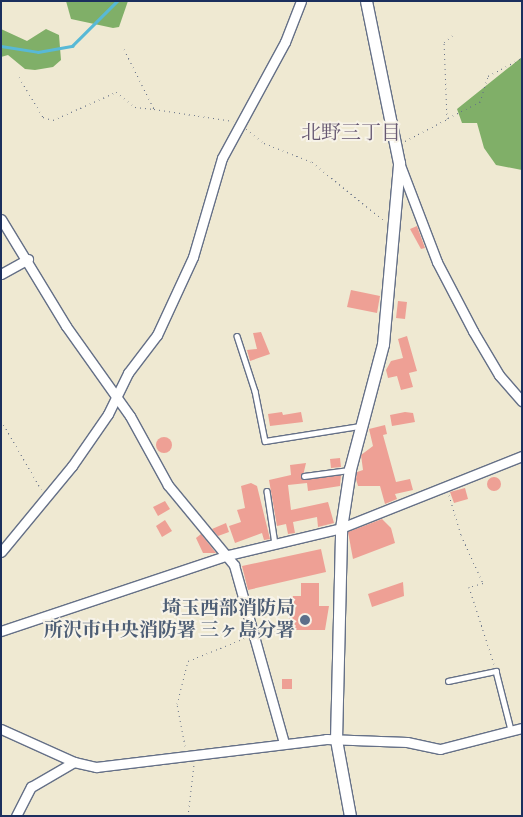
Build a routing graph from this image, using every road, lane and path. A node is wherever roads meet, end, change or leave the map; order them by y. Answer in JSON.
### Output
{"nodes":[{"id":1,"x":302,"y":1,"type":"edge"},
{"id":2,"x":366,"y":1,"type":"edge"},
{"id":3,"x":453,"y":35,"type":"dead end"},
{"id":4,"x":124,"y":49,"type":"dead end"},
{"id":5,"x":522,"y":58,"type":"edge"},
{"id":6,"x":19,"y":77,"type":"dead end"},
{"id":7,"x":154,"y":109,"type":"junction"},
{"id":8,"x":447,"y":119,"type":"junction"},
{"id":9,"x":238,"y":122,"type":"junction"},
{"id":10,"x":398,"y":145,"type":"junction"},
{"id":11,"x":399,"y":163,"type":"junction"},
{"id":12,"x":1,"y":219,"type":"edge"},
{"id":13,"x":395,"y":234,"type":"junction"},
{"id":14,"x":28,"y":259,"type":"junction"},
{"id":15,"x":1,"y":274,"type":"edge"},
{"id":16,"x":237,"y":336,"type":"dead end"},
{"id":17,"x":118,"y":399,"type":"junction"},
{"id":18,"x":522,"y":401,"type":"edge"},
{"id":19,"x":1,"y":420,"type":"edge"},
{"id":20,"x":361,"y":426,"type":"junction"},
{"id":21,"x":522,"y":456,"type":"edge"},
{"id":22,"x":350,"y":470,"type":"junction"},
{"id":23,"x":304,"y":476,"type":"dead end"},
{"id":24,"x":447,"y":487,"type":"junction"},
{"id":25,"x":267,"y":491,"type":"dead end"},
{"id":26,"x":45,"y":496,"type":"junction"},
{"id":27,"x":341,"y":528,"type":"junction"},
{"id":28,"x":275,"y":544,"type":"junction"},
{"id":29,"x":1,"y":552,"type":"edge"},
{"id":30,"x":228,"y":555,"type":"junction"},
{"id":31,"x":1,"y":631,"type":"edge"},
{"id":32,"x":255,"y":633,"type":"junction"},
{"id":33,"x":496,"y":671,"type":"junction"},
{"id":34,"x":448,"y":681,"type":"dead end"},
{"id":35,"x":1,"y":728,"type":"edge"},
{"id":36,"x":522,"y":728,"type":"edge"},
{"id":37,"x":511,"y":730,"type":"junction"},
{"id":38,"x":336,"y":740,"type":"junction"},
{"id":39,"x":284,"y":743,"type":"junction"},
{"id":40,"x":191,"y":756,"type":"junction"},
{"id":41,"x":74,"y":762,"type":"junction"},
{"id":42,"x":16,"y":816,"type":"edge"},
{"id":43,"x":188,"y":816,"type":"edge"},
{"id":44,"x":350,"y":816,"type":"edge"}],
"edges":[{"from":1,"to":9,"type":"street"},
{"from":2,"to":10,"type":"street"},
{"from":3,"to":8,"type":"path"},
{"from":4,"to":7,"type":"path"},
{"from":5,"to":8,"type":"path"},
{"from":6,"to":7,"type":"path"},
{"from":7,"to":9,"type":"path"},
{"from":8,"to":10,"type":"path"},
{"from":9,"to":13,"type":"path"},
{"from":9,"to":17,"type":"street"},
{"from":10,"to":11,"type":"street"},
{"from":11,"to":13,"type":"street"},
{"from":11,"to":18,"type":"street"},
{"from":12,"to":14,"type":"street"},
{"from":13,"to":20,"type":"street"},
{"from":14,"to":15,"type":"street"},
{"from":14,"to":17,"type":"street"},
{"from":16,"to":20,"type":"lane"},
{"from":17,"to":26,"type":"street"},
{"from":17,"to":30,"type":"street"},
{"from":19,"to":26,"type":"path"},
{"from":20,"to":22,"type":"street"},
{"from":21,"to":24,"type":"street"},
{"from":22,"to":23,"type":"lane"},
{"from":22,"to":27,"type":"street"},
{"from":24,"to":27,"type":"street"},
{"from":24,"to":33,"type":"path"},
{"from":25,"to":28,"type":"lane"},
{"from":26,"to":29,"type":"street"},
{"from":27,"to":28,"type":"street"},
{"from":27,"to":38,"type":"street"},
{"from":28,"to":30,"type":"street"},
{"from":30,"to":31,"type":"street"},
{"from":30,"to":32,"type":"street"},
{"from":32,"to":39,"type":"street"},
{"from":32,"to":40,"type":"path"},
{"from":33,"to":34,"type":"lane"},
{"from":33,"to":37,"type":"lane"},
{"from":35,"to":41,"type":"street"},
{"from":36,"to":37,"type":"street"},
{"from":37,"to":38,"type":"street"},
{"from":38,"to":39,"type":"street"},
{"from":38,"to":44,"type":"street"},
{"from":39,"to":40,"type":"street"},
{"from":40,"to":41,"type":"street"},
{"from":40,"to":43,"type":"path"},
{"from":41,"to":42,"type":"street"}]}
